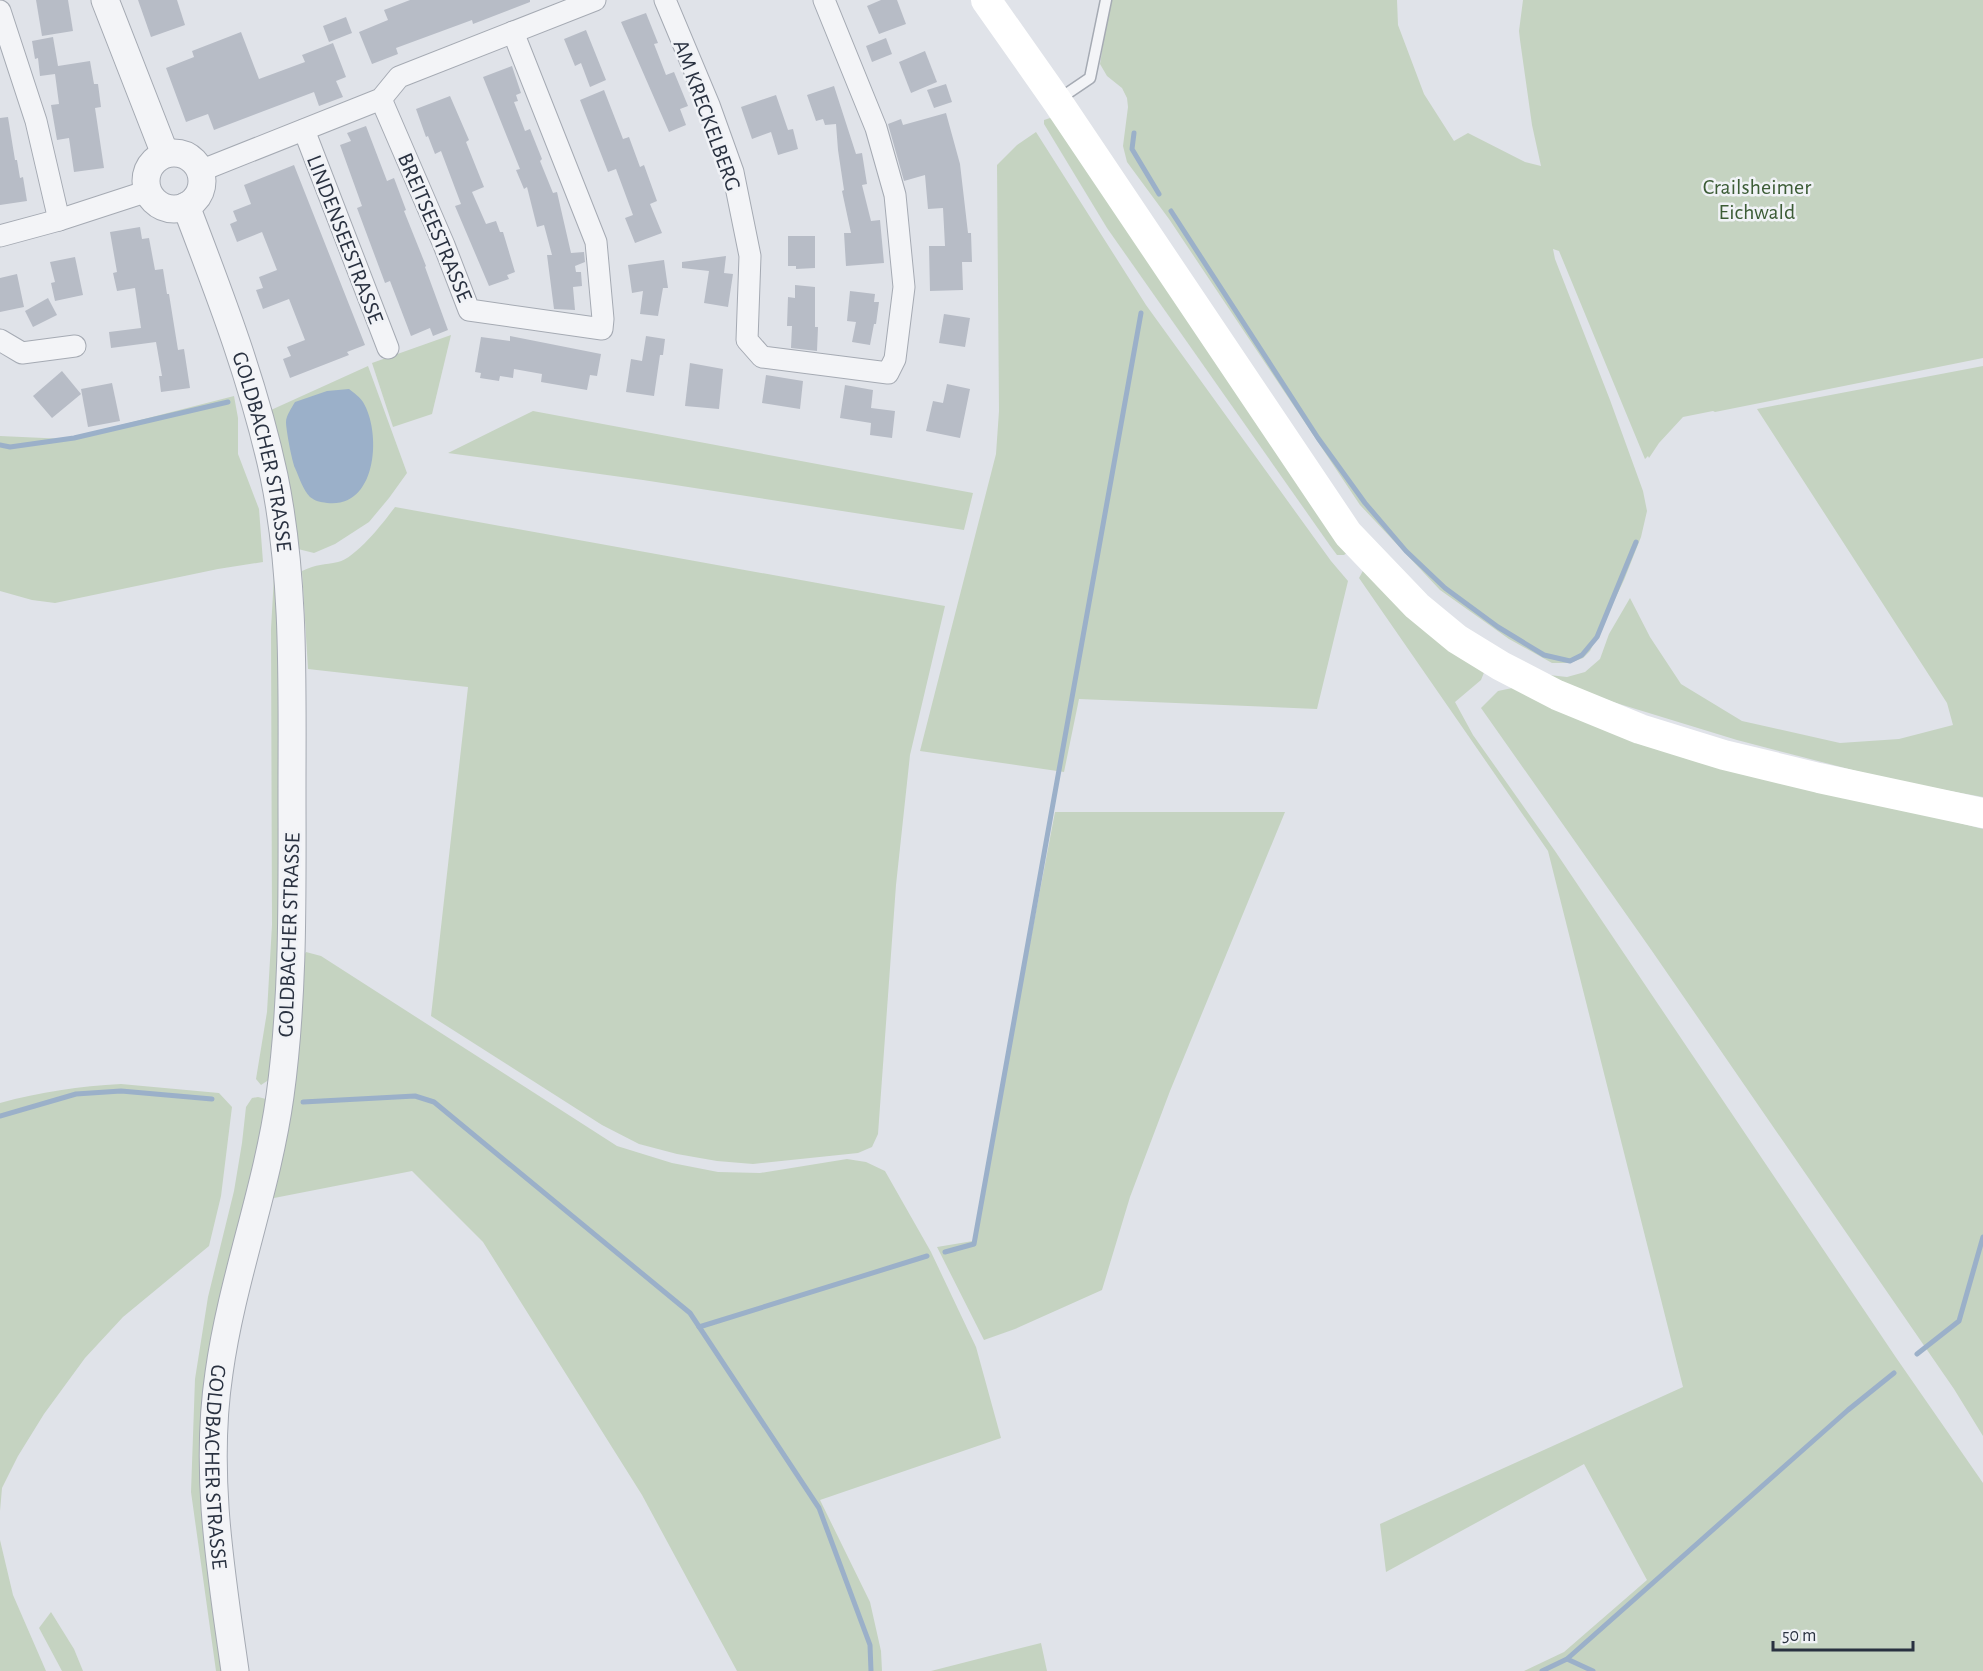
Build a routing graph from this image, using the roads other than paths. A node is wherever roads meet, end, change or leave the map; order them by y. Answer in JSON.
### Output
{"nodes":[{"id":1,"x":105,"y":0,"type":"edge"},
{"id":2,"x":595,"y":0,"type":"edge"},
{"id":3,"x":665,"y":0,"type":"edge"},
{"id":4,"x":824,"y":0,"type":"edge"},
{"id":5,"x":986,"y":0,"type":"edge"},
{"id":6,"x":1106,"y":0,"type":"edge"},
{"id":7,"x":0,"y":11,"type":"edge"},
{"id":8,"x":513,"y":32,"type":"junction"},
{"id":9,"x":381,"y":99,"type":"junction"},
{"id":10,"x":1057,"y":101,"type":"junction"},
{"id":11,"x":304,"y":130,"type":"junction"},
{"id":12,"x":165,"y":154,"type":"junction"},
{"id":13,"x":200,"y":171,"type":"junction"},
{"id":14,"x":148,"y":191,"type":"junction"},
{"id":15,"x":186,"y":206,"type":"junction"},
{"id":16,"x":59,"y":220,"type":"junction"},
{"id":17,"x":0,"y":236,"type":"edge"},
{"id":18,"x":0,"y":340,"type":"edge"},
{"id":19,"x":75,"y":346,"type":"dead end"},
{"id":20,"x":388,"y":348,"type":"dead end"},
{"id":21,"x":1983,"y":813,"type":"edge"},
{"id":22,"x":235,"y":1671,"type":"edge"}],
"edges":[{"from":1,"to":12,"type":"street"},
{"from":2,"to":8,"type":"street"},
{"from":3,"to":4,"type":"street","name":"AM KRECKELBERG"},
{"from":5,"to":10,"type":"main road"},
{"from":6,"to":10,"type":"lane"},
{"from":7,"to":16,"type":"street"},
{"from":8,"to":9,"type":"street"},
{"from":8,"to":9,"type":"street","name":"BREITSEESTRASSE"},
{"from":9,"to":11,"type":"street"},
{"from":10,"to":21,"type":"main road"},
{"from":11,"to":13,"type":"street"},
{"from":11,"to":20,"type":"street","name":"LINDENSEESTRASSE"},
{"from":12,"to":13,"type":"street"},
{"from":12,"to":14,"type":"street"},
{"from":13,"to":15,"type":"street"},
{"from":14,"to":15,"type":"street"},
{"from":14,"to":16,"type":"street"},
{"from":15,"to":22,"type":"street","name":"GOLDBACHER STRASSE"},
{"from":16,"to":17,"type":"street"},
{"from":18,"to":19,"type":"street"}]}
